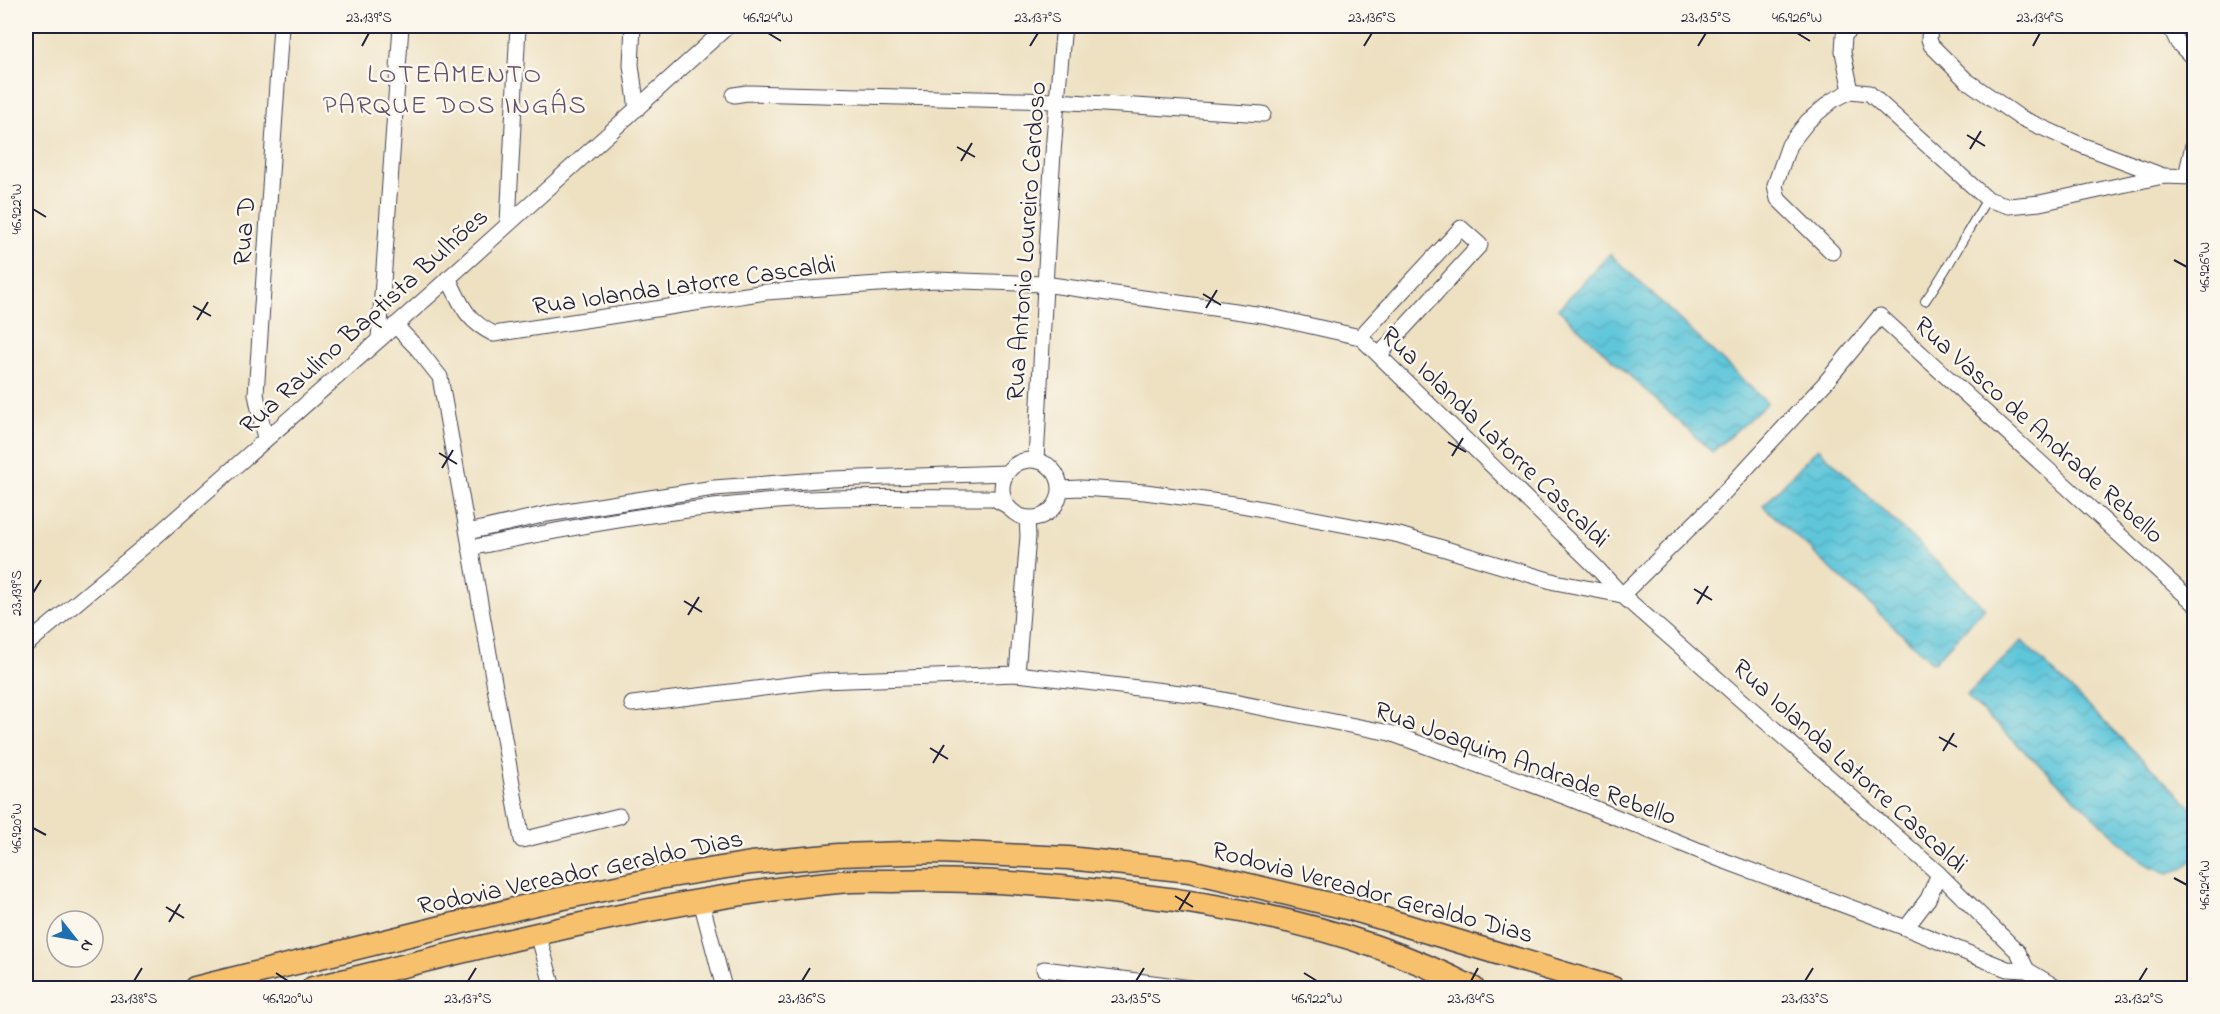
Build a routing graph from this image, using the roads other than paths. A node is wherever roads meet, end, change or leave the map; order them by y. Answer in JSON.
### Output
{"nodes":[{"id":1,"x":281,"y":26,"type":"edge"},
{"id":2,"x":401,"y":26,"type":"edge"},
{"id":3,"x":518,"y":26,"type":"edge"},
{"id":4,"x":633,"y":26,"type":"edge"},
{"id":5,"x":728,"y":26,"type":"edge"},
{"id":6,"x":1064,"y":26,"type":"edge"},
{"id":7,"x":1854,"y":26,"type":"edge"},
{"id":8,"x":1930,"y":26,"type":"edge"},
{"id":9,"x":2170,"y":26,"type":"edge"},
{"id":10,"x":2194,"y":59,"type":"edge"},
{"id":11,"x":1851,"y":91,"type":"junction"},
{"id":12,"x":734,"y":95,"type":"dead end"},
{"id":13,"x":1056,"y":101,"type":"junction"},
{"id":14,"x":637,"y":109,"type":"junction"},
{"id":15,"x":1263,"y":114,"type":"dead end"},
{"id":16,"x":2194,"y":141,"type":"edge"},
{"id":17,"x":2163,"y":176,"type":"junction"},
{"id":18,"x":2190,"y":177,"type":"edge"},
{"id":19,"x":1987,"y":199,"type":"junction"},
{"id":20,"x":508,"y":223,"type":"junction"},
{"id":21,"x":1832,"y":252,"type":"dead end"},
{"id":22,"x":448,"y":278,"type":"junction"},
{"id":23,"x":1044,"y":284,"type":"junction"},
{"id":24,"x":1925,"y":301,"type":"dead end"},
{"id":25,"x":395,"y":325,"type":"junction"},
{"id":26,"x":1360,"y":337,"type":"junction"},
{"id":27,"x":379,"y":339,"type":"junction"},
{"id":28,"x":1379,"y":355,"type":"junction"},
{"id":29,"x":265,"y":439,"type":"junction"},
{"id":30,"x":1036,"y":459,"type":"junction"},
{"id":31,"x":1006,"y":472,"type":"junction"},
{"id":32,"x":1061,"y":489,"type":"junction"},
{"id":33,"x":1006,"y":505,"type":"junction"},
{"id":34,"x":1027,"y":518,"type":"junction"},
{"id":35,"x":469,"y":540,"type":"junction"},
{"id":36,"x":1622,"y":595,"type":"junction"},
{"id":37,"x":2194,"y":603,"type":"edge"},
{"id":38,"x":26,"y":645,"type":"edge"},
{"id":39,"x":1017,"y":674,"type":"junction"},
{"id":40,"x":632,"y":704,"type":"dead end"},
{"id":41,"x":619,"y":816,"type":"dead end"},
{"id":42,"x":1939,"y":874,"type":"junction"},
{"id":43,"x":701,"y":901,"type":"junction"},
{"id":44,"x":1906,"y":928,"type":"junction"},
{"id":45,"x":538,"y":934,"type":"junction"},
{"id":46,"x":1044,"y":969,"type":"dead end"},
{"id":47,"x":2027,"y":970,"type":"junction"},
{"id":48,"x":195,"y":988,"type":"edge"},
{"id":49,"x":313,"y":988,"type":"edge"},
{"id":50,"x":553,"y":988,"type":"edge"},
{"id":51,"x":724,"y":988,"type":"edge"},
{"id":52,"x":1188,"y":988,"type":"edge"},
{"id":53,"x":1473,"y":988,"type":"edge"},
{"id":54,"x":1613,"y":988,"type":"edge"},
{"id":55,"x":2057,"y":988,"type":"edge"}],
"edges":[{"from":1,"to":29,"type":"street","name":"Rua D"},
{"from":2,"to":27,"type":"street"},
{"from":3,"to":20,"type":"street"},
{"from":4,"to":14,"type":"street"},
{"from":5,"to":14,"type":"street","name":"Rua Raulino Baptista Bulhões"},
{"from":6,"to":13,"type":"street","name":"Rua Antonio Loureiro Cardoso"},
{"from":7,"to":11,"type":"street"},
{"from":8,"to":17,"type":"street"},
{"from":9,"to":10,"type":"street"},
{"from":11,"to":19,"type":"street"},
{"from":11,"to":21,"type":"street"},
{"from":12,"to":13,"type":"street"},
{"from":13,"to":15,"type":"street"},
{"from":13,"to":23,"type":"street","name":"Rua Antonio Loureiro Cardoso"},
{"from":14,"to":20,"type":"street","name":"Rua Raulino Baptista Bulhões"},
{"from":16,"to":18,"type":"street"},
{"from":17,"to":18,"type":"street"},
{"from":17,"to":19,"type":"street"},
{"from":19,"to":24,"type":"lane"},
{"from":20,"to":22,"type":"street","name":"Rua Raulino Baptista Bulhões"},
{"from":22,"to":23,"type":"street","name":"Rua Iolanda Latorre Cascaldi"},
{"from":22,"to":25,"type":"street","name":"Rua Raulino Baptista Bulhões"},
{"from":23,"to":26,"type":"street","name":"Rua Iolanda Latorre Cascaldi"},
{"from":23,"to":30,"type":"street","name":"Rua Antonio Loureiro Cardoso"},
{"from":25,"to":27,"type":"street","name":"Rua Raulino Baptista Bulhões"},
{"from":25,"to":35,"type":"street"},
{"from":26,"to":28,"type":"street","name":"Rua Iolanda Latorre Cascaldi"},
{"from":26,"to":28,"type":"street"},
{"from":27,"to":29,"type":"street","name":"Rua Raulino Baptista Bulhões"},
{"from":28,"to":36,"type":"street","name":"Rua Iolanda Latorre Cascaldi"},
{"from":29,"to":38,"type":"street","name":"Rua Raulino Baptista Bulhões"},
{"from":30,"to":31,"type":"street"},
{"from":30,"to":32,"type":"street"},
{"from":31,"to":33,"type":"street"},
{"from":31,"to":35,"type":"street"},
{"from":32,"to":34,"type":"street"},
{"from":32,"to":36,"type":"street"},
{"from":33,"to":34,"type":"street"},
{"from":33,"to":35,"type":"street"},
{"from":34,"to":39,"type":"street"},
{"from":35,"to":41,"type":"street"},
{"from":36,"to":37,"type":"street","name":"Rua Vasco de Andrade Rebello"},
{"from":36,"to":42,"type":"street","name":"Rua Iolanda Latorre Cascaldi"},
{"from":39,"to":40,"type":"street","name":"Rua Joaquim Andrade Rebello"},
{"from":39,"to":44,"type":"street","name":"Rua Joaquim Andrade Rebello"},
{"from":42,"to":44,"type":"street"},
{"from":42,"to":47,"type":"street","name":"Rua Iolanda Latorre Cascaldi"},
{"from":43,"to":45,"type":"main road","name":"Rodovia Vereador Geraldo Dias"},
{"from":43,"to":51,"type":"street"},
{"from":43,"to":53,"type":"main road","name":"Rodovia Vereador Geraldo Dias"},
{"from":44,"to":47,"type":"street","name":"Rua Joaquim Andrade Rebello"},
{"from":45,"to":49,"type":"main road","name":"Rodovia Vereador Geraldo Dias"},
{"from":45,"to":50,"type":"street"},
{"from":46,"to":52,"type":"street"},
{"from":47,"to":55,"type":"street","name":"Rua Joaquim Andrade Rebello"},
{"from":48,"to":54,"type":"main road","name":"Rodovia Vereador Geraldo Dias"}]}
